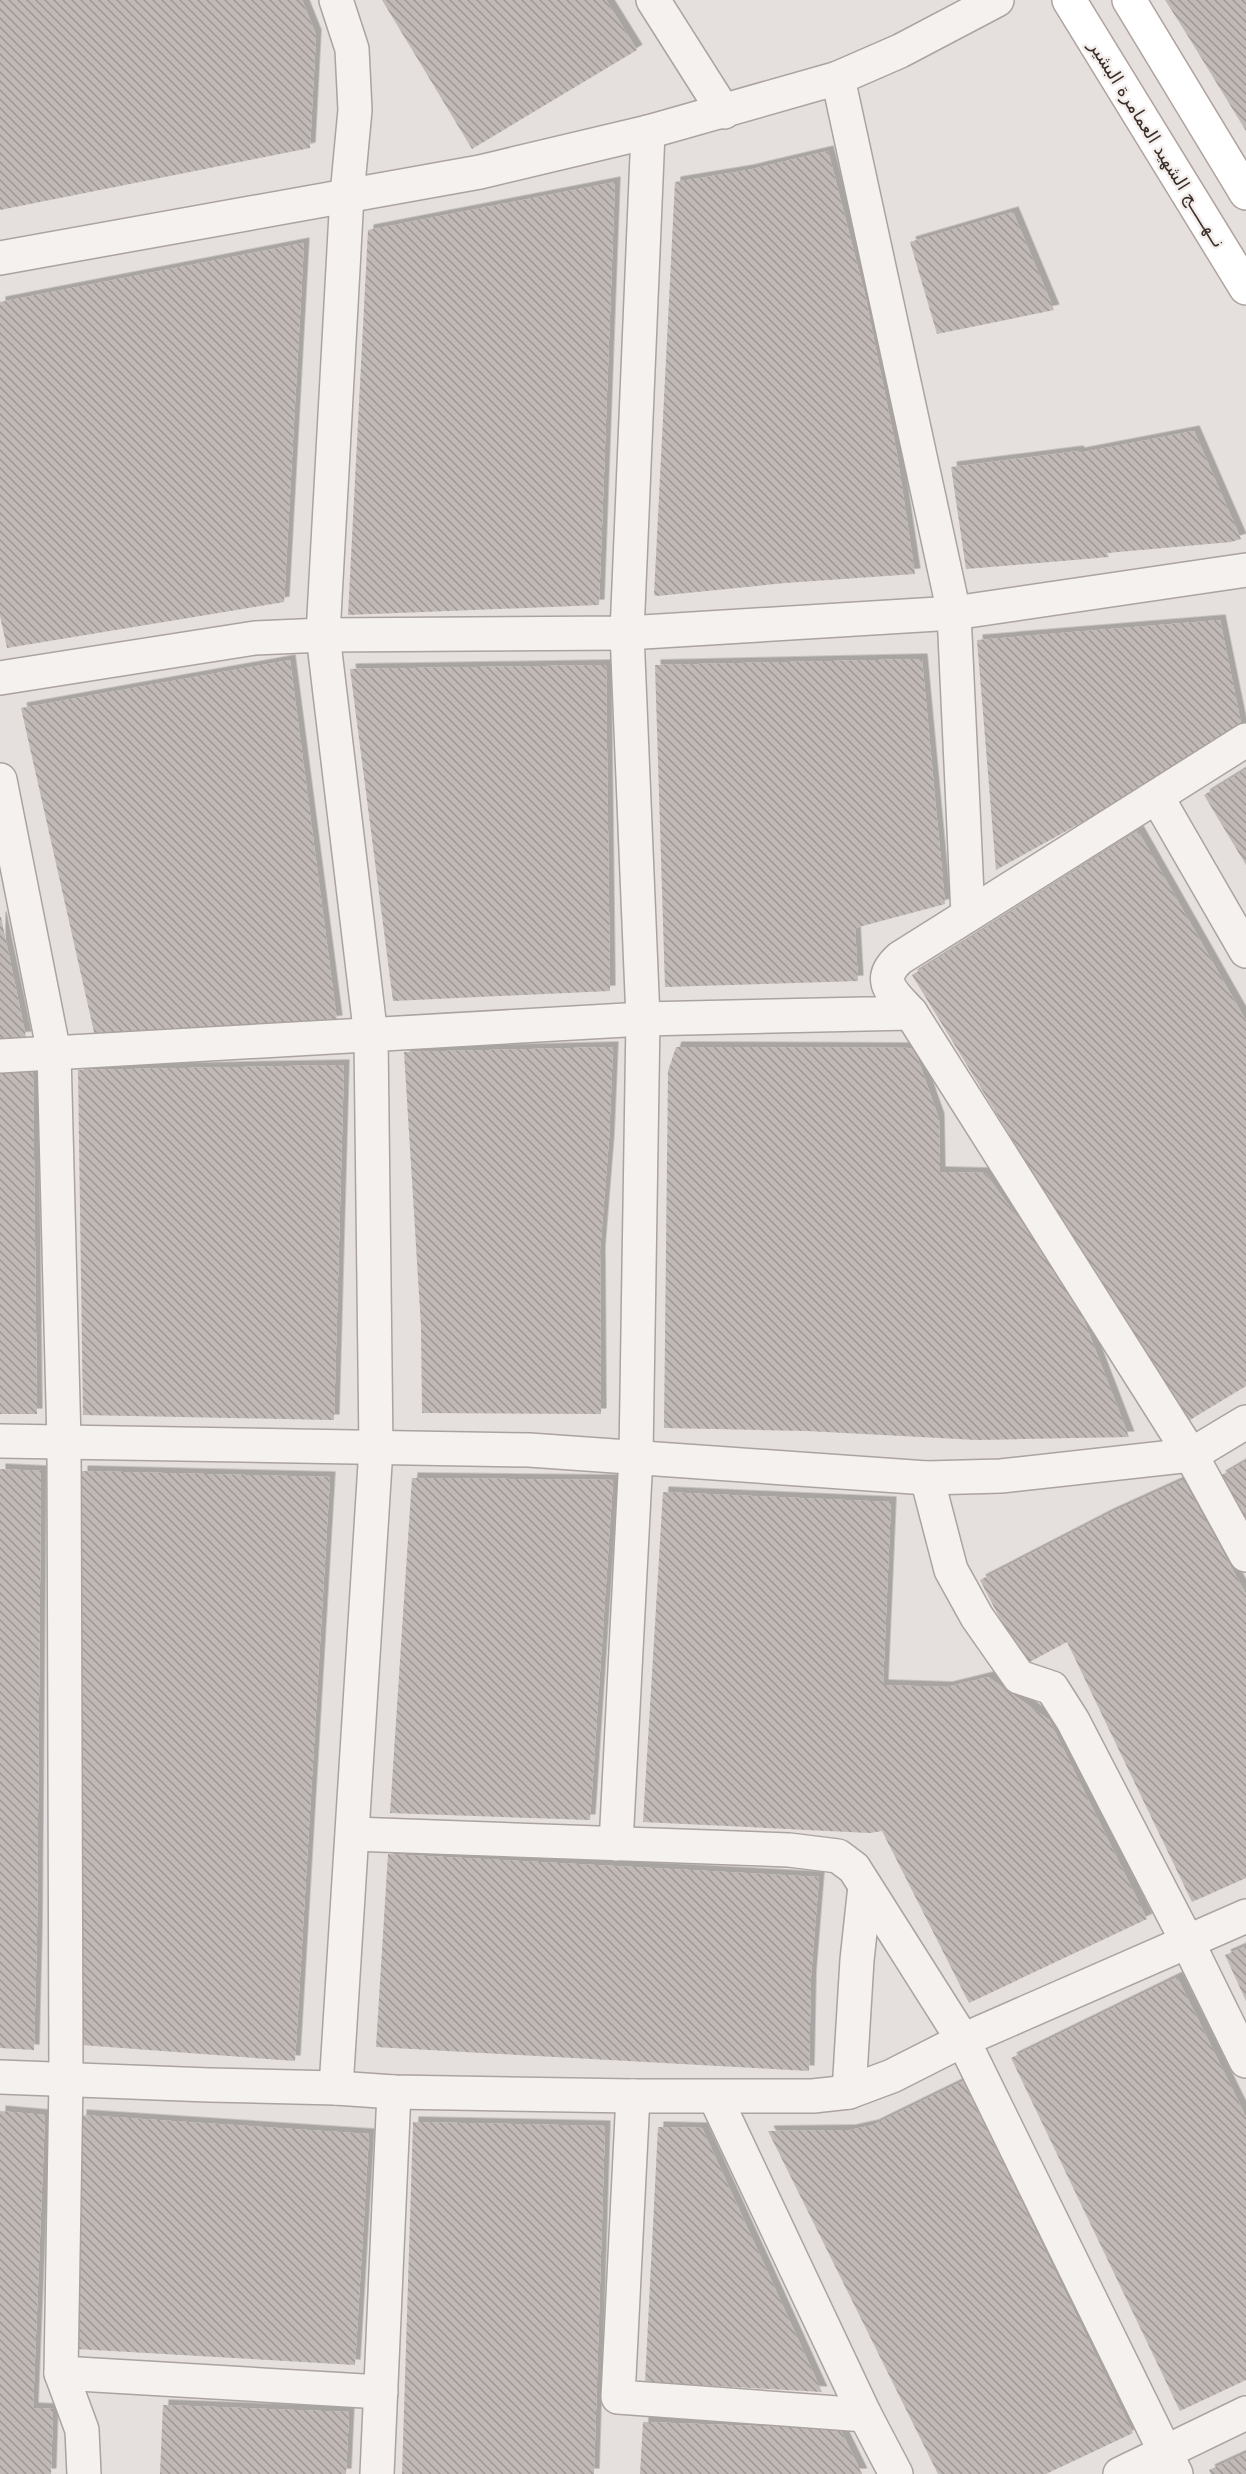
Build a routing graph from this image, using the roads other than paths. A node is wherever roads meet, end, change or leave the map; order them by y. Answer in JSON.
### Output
{"nodes":[{"id":1,"x":336,"y":0,"type":"edge"},
{"id":2,"x":653,"y":0,"type":"edge"},
{"id":3,"x":997,"y":0,"type":"edge"},
{"id":4,"x":1069,"y":0,"type":"edge"},
{"id":5,"x":1129,"y":0,"type":"edge"},
{"id":6,"x":838,"y":78,"type":"junction"},
{"id":7,"x":724,"y":112,"type":"junction"},
{"id":8,"x":648,"y":132,"type":"junction"},
{"id":9,"x":1246,"y":192,"type":"edge"},
{"id":10,"x":347,"y":195,"type":"junction"},
{"id":11,"x":0,"y":258,"type":"edge"},
{"id":12,"x":1246,"y":288,"type":"edge"},
{"id":13,"x":1246,"y":570,"type":"edge"},
{"id":14,"x":954,"y":613,"type":"junction"},
{"id":15,"x":627,"y":633,"type":"junction"},
{"id":16,"x":323,"y":635,"type":"junction"},
{"id":17,"x":0,"y":678,"type":"edge"},
{"id":18,"x":1246,"y":740,"type":"edge"},
{"id":19,"x":0,"y":780,"type":"edge"},
{"id":20,"x":1157,"y":797,"type":"junction"},
{"id":21,"x":968,"y":915,"type":"junction"},
{"id":22,"x":1246,"y":951,"type":"edge"},
{"id":23,"x":911,"y":1013,"type":"junction"},
{"id":24,"x":643,"y":1019,"type":"junction"},
{"id":25,"x":371,"y":1036,"type":"junction"},
{"id":26,"x":54,"y":1053,"type":"junction"},
{"id":27,"x":0,"y":1056,"type":"edge"},
{"id":28,"x":1246,"y":1422,"type":"edge"},
{"id":29,"x":0,"y":1441,"type":"edge"},
{"id":30,"x":64,"y":1442,"type":"junction"},
{"id":31,"x":376,"y":1448,"type":"junction"},
{"id":32,"x":1191,"y":1455,"type":"junction"},
{"id":33,"x":636,"y":1456,"type":"junction"},
{"id":34,"x":927,"y":1478,"type":"junction"},
{"id":35,"x":1246,"y":1555,"type":"edge"},
{"id":36,"x":353,"y":1834,"type":"junction"},
{"id":37,"x":616,"y":1845,"type":"junction"},
{"id":38,"x":865,"y":1886,"type":"junction"},
{"id":39,"x":1246,"y":1916,"type":"edge"},
{"id":40,"x":1188,"y":1943,"type":"junction"},
{"id":41,"x":963,"y":2040,"type":"junction"},
{"id":42,"x":1246,"y":2061,"type":"edge"},
{"id":43,"x":0,"y":2077,"type":"edge"},
{"id":44,"x":66,"y":2080,"type":"junction"},
{"id":45,"x":336,"y":2088,"type":"junction"},
{"id":46,"x":394,"y":2092,"type":"junction"},
{"id":47,"x":849,"y":2092,"type":"junction"},
{"id":48,"x":633,"y":2096,"type":"junction"},
{"id":49,"x":715,"y":2097,"type":"junction"},
{"id":50,"x":61,"y":2373,"type":"junction"},
{"id":51,"x":381,"y":2392,"type":"junction"},
{"id":52,"x":1246,"y":2414,"type":"edge"},
{"id":53,"x":865,"y":2415,"type":"junction"},
{"id":54,"x":1170,"y":2462,"type":"edge"},
{"id":55,"x":84,"y":2474,"type":"edge"},
{"id":56,"x":377,"y":2474,"type":"edge"},
{"id":57,"x":896,"y":2474,"type":"edge"},
{"id":58,"x":1120,"y":2474,"type":"edge"}],
"edges":[{"from":1,"to":10,"type":"street"},
{"from":2,"to":7,"type":"street"},
{"from":3,"to":6,"type":"street"},
{"from":4,"to":12,"type":"main road","name":"نــهـــــج الشهيد العمامرة البشير"},
{"from":5,"to":9,"type":"main road"},
{"from":6,"to":7,"type":"street"},
{"from":6,"to":14,"type":"street"},
{"from":7,"to":8,"type":"street"},
{"from":8,"to":10,"type":"street"},
{"from":8,"to":15,"type":"street"},
{"from":10,"to":11,"type":"street"},
{"from":10,"to":16,"type":"street"},
{"from":13,"to":14,"type":"street"},
{"from":14,"to":15,"type":"street"},
{"from":14,"to":21,"type":"street"},
{"from":15,"to":16,"type":"street"},
{"from":15,"to":24,"type":"street"},
{"from":16,"to":17,"type":"street"},
{"from":16,"to":25,"type":"street"},
{"from":18,"to":20,"type":"street"},
{"from":19,"to":26,"type":"street"},
{"from":20,"to":21,"type":"street"},
{"from":20,"to":22,"type":"street"},
{"from":21,"to":23,"type":"street"},
{"from":23,"to":24,"type":"street"},
{"from":23,"to":32,"type":"street"},
{"from":24,"to":25,"type":"street"},
{"from":24,"to":33,"type":"street"},
{"from":25,"to":26,"type":"street"},
{"from":25,"to":31,"type":"street"},
{"from":26,"to":27,"type":"street"},
{"from":26,"to":30,"type":"street"},
{"from":28,"to":32,"type":"street"},
{"from":29,"to":30,"type":"street"},
{"from":30,"to":31,"type":"street"},
{"from":30,"to":44,"type":"street"},
{"from":31,"to":33,"type":"street"},
{"from":31,"to":36,"type":"street"},
{"from":32,"to":34,"type":"street"},
{"from":32,"to":35,"type":"street"},
{"from":33,"to":34,"type":"street"},
{"from":33,"to":37,"type":"street"},
{"from":34,"to":40,"type":"street"},
{"from":36,"to":37,"type":"street"},
{"from":36,"to":45,"type":"street"},
{"from":37,"to":38,"type":"street"},
{"from":38,"to":41,"type":"street"},
{"from":38,"to":47,"type":"street"},
{"from":39,"to":40,"type":"street"},
{"from":40,"to":41,"type":"street"},
{"from":40,"to":42,"type":"street"},
{"from":41,"to":47,"type":"street"},
{"from":41,"to":54,"type":"street"},
{"from":43,"to":44,"type":"street"},
{"from":44,"to":45,"type":"street"},
{"from":44,"to":50,"type":"street"},
{"from":45,"to":46,"type":"street"},
{"from":46,"to":48,"type":"street"},
{"from":46,"to":51,"type":"street"},
{"from":47,"to":49,"type":"street"},
{"from":48,"to":49,"type":"street"},
{"from":48,"to":53,"type":"street"},
{"from":49,"to":53,"type":"street"},
{"from":50,"to":51,"type":"street"},
{"from":50,"to":55,"type":"street"},
{"from":51,"to":56,"type":"street"},
{"from":52,"to":54,"type":"street"},
{"from":53,"to":57,"type":"street"},
{"from":54,"to":58,"type":"street"}]}
